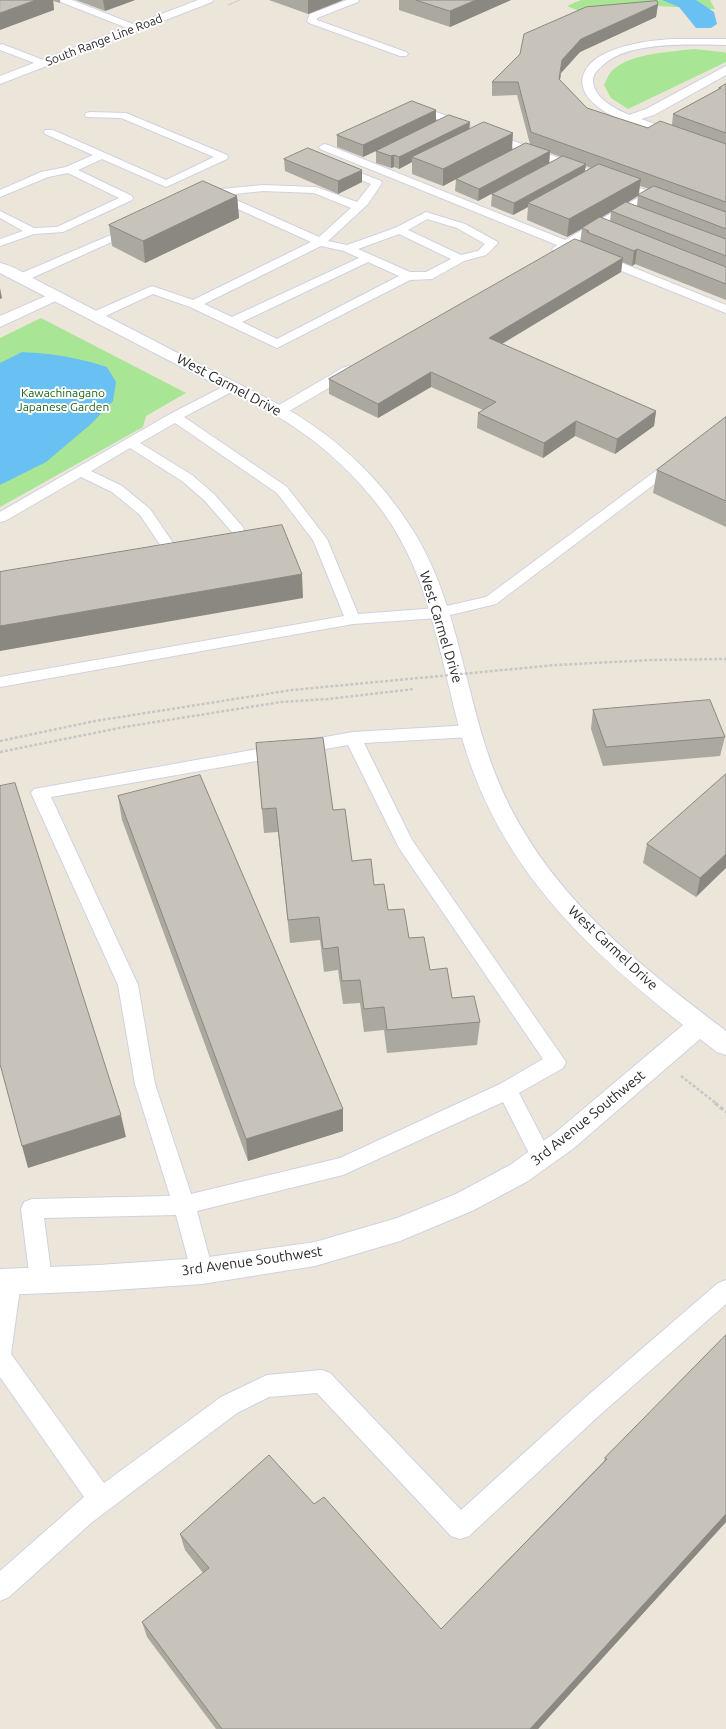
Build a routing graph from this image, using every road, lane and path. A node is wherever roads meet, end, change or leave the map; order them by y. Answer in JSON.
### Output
{"nodes":[{"id":1,"x":208,"y":0,"type":"edge"},
{"id":2,"x":355,"y":0,"type":"edge"},
{"id":3,"x":61,"y":4,"type":"edge"},
{"id":4,"x":71,"y":12,"type":"dead end"},
{"id":5,"x":135,"y":28,"type":"junction"},
{"id":6,"x":726,"y":42,"type":"edge"},
{"id":7,"x":2,"y":47,"type":"dead end"},
{"id":8,"x":403,"y":54,"type":"dead end"},
{"id":9,"x":43,"y":63,"type":"junction"},
{"id":10,"x":726,"y":70,"type":"edge"},
{"id":11,"x":0,"y":80,"type":"edge"},
{"id":12,"x":405,"y":110,"type":"edge"},
{"id":13,"x":90,"y":115,"type":"dead end"},
{"id":14,"x":629,"y":119,"type":"junction"},
{"id":15,"x":450,"y":120,"type":"junction"},
{"id":16,"x":436,"y":127,"type":"edge"},
{"id":17,"x":49,"y":132,"type":"dead end"},
{"id":18,"x":337,"y":141,"type":"edge"},
{"id":19,"x":526,"y":149,"type":"junction"},
{"id":20,"x":726,"y":153,"type":"edge"},
{"id":21,"x":103,"y":155,"type":"junction"},
{"id":22,"x":376,"y":156,"type":"edge"},
{"id":23,"x":513,"y":156,"type":"edge"},
{"id":24,"x":562,"y":162,"type":"junction"},
{"id":25,"x":329,"y":163,"type":"edge"},
{"id":26,"x":363,"y":163,"type":"junction"},
{"id":27,"x":548,"y":169,"type":"edge"},
{"id":28,"x":69,"y":170,"type":"junction"},
{"id":29,"x":410,"y":170,"type":"dead end"},
{"id":30,"x":597,"y":175,"type":"junction"},
{"id":31,"x":396,"y":176,"type":"junction"},
{"id":32,"x":584,"y":182,"type":"edge"},
{"id":33,"x":453,"y":187,"type":"dead end"},
{"id":34,"x":0,"y":194,"type":"edge"},
{"id":35,"x":440,"y":194,"type":"junction"},
{"id":36,"x":651,"y":195,"type":"junction"},
{"id":37,"x":489,"y":201,"type":"dead end"},
{"id":38,"x":678,"y":205,"type":"edge"},
{"id":39,"x":359,"y":207,"type":"junction"},
{"id":40,"x":475,"y":209,"type":"junction"},
{"id":41,"x":624,"y":211,"type":"junction"},
{"id":42,"x":0,"y":214,"type":"edge"},
{"id":43,"x":524,"y":216,"type":"dead end"},
{"id":44,"x":638,"y":216,"type":"edge"},
{"id":45,"x":511,"y":223,"type":"junction"},
{"id":46,"x":139,"y":226,"type":"edge"},
{"id":47,"x":597,"y":226,"type":"junction"},
{"id":48,"x":399,"y":230,"type":"junction"},
{"id":49,"x":32,"y":231,"type":"junction"},
{"id":50,"x":611,"y":232,"type":"edge"},
{"id":51,"x":320,"y":242,"type":"junction"},
{"id":52,"x":0,"y":243,"type":"edge"},
{"id":53,"x":565,"y":245,"type":"junction"},
{"id":54,"x":348,"y":248,"type":"junction"},
{"id":55,"x":551,"y":253,"type":"edge"},
{"id":56,"x":368,"y":258,"type":"junction"},
{"id":57,"x":460,"y":259,"type":"junction"},
{"id":58,"x":0,"y":267,"type":"edge"},
{"id":59,"x":408,"y":276,"type":"junction"},
{"id":60,"x":21,"y":278,"type":"junction"},
{"id":61,"x":55,"y":296,"type":"junction"},
{"id":62,"x":194,"y":304,"type":"junction"},
{"id":63,"x":726,"y":309,"type":"edge"},
{"id":64,"x":95,"y":316,"type":"junction"},
{"id":65,"x":0,"y":322,"type":"edge"},
{"id":66,"x":232,"y":322,"type":"junction"},
{"id":67,"x":357,"y":365,"type":"edge"},
{"id":68,"x":232,"y":386,"type":"junction"},
{"id":69,"x":279,"y":411,"type":"junction"},
{"id":70,"x":175,"y":417,"type":"junction"},
{"id":71,"x":130,"y":443,"type":"junction"},
{"id":72,"x":688,"y":454,"type":"edge"},
{"id":73,"x":81,"y":472,"type":"junction"},
{"id":74,"x":0,"y":518,"type":"edge"},
{"id":75,"x":237,"y":529,"type":"dead end"},
{"id":76,"x":166,"y":543,"type":"edge"},
{"id":77,"x":438,"y":613,"type":"junction"},
{"id":78,"x":353,"y":619,"type":"junction"},
{"id":79,"x":726,"y":660,"type":"edge"},
{"id":80,"x":0,"y":682,"type":"edge"},
{"id":81,"x":414,"y":689,"type":"dead end"},
{"id":82,"x":471,"y":731,"type":"junction"},
{"id":83,"x":353,"y":738,"type":"junction"},
{"id":84,"x":0,"y":741,"type":"edge"},
{"id":85,"x":0,"y":752,"type":"edge"},
{"id":86,"x":700,"y":1025,"type":"junction"},
{"id":87,"x":726,"y":1045,"type":"edge"},
{"id":88,"x":660,"y":1059,"type":"junction"},
{"id":89,"x":507,"y":1090,"type":"junction"},
{"id":90,"x":726,"y":1112,"type":"edge"},
{"id":91,"x":541,"y":1157,"type":"junction"},
{"id":92,"x":184,"y":1205,"type":"junction"},
{"id":93,"x":202,"y":1270,"type":"junction"},
{"id":94,"x":41,"y":1280,"type":"junction"},
{"id":95,"x":5,"y":1281,"type":"edge"},
{"id":96,"x":726,"y":1290,"type":"edge"},
{"id":97,"x":0,"y":1353,"type":"edge"},
{"id":98,"x":0,"y":1357,"type":"edge"},
{"id":99,"x":101,"y":1500,"type":"junction"},
{"id":100,"x":0,"y":1588,"type":"edge"}],
"edges":[{"from":1,"to":5,"type":"street","name":"South Range Line Road"},
{"from":2,"to":8,"type":"lane"},
{"from":3,"to":4,"type":"lane"},
{"from":3,"to":5,"type":"lane"},
{"from":5,"to":9,"type":"street","name":"South Range Line Road"},
{"from":6,"to":14,"type":"street"},
{"from":7,"to":9,"type":"lane"},
{"from":9,"to":11,"type":"street","name":"South Range Line Road"},
{"from":10,"to":14,"type":"street"},
{"from":12,"to":15,"type":"lane"},
{"from":13,"to":21,"type":"lane"},
{"from":14,"to":20,"type":"street"},
{"from":15,"to":16,"type":"lane"},
{"from":15,"to":19,"type":"lane"},
{"from":17,"to":21,"type":"lane"},
{"from":18,"to":26,"type":"lane"},
{"from":19,"to":23,"type":"lane"},
{"from":19,"to":24,"type":"lane"},
{"from":21,"to":28,"type":"lane"},
{"from":22,"to":26,"type":"lane"},
{"from":24,"to":27,"type":"lane"},
{"from":24,"to":30,"type":"lane"},
{"from":25,"to":39,"type":"lane"},
{"from":26,"to":31,"type":"lane"},
{"from":28,"to":34,"type":"lane"},
{"from":28,"to":49,"type":"lane"},
{"from":29,"to":31,"type":"lane"},
{"from":30,"to":32,"type":"lane"},
{"from":30,"to":36,"type":"lane"},
{"from":31,"to":35,"type":"lane"},
{"from":33,"to":35,"type":"lane"},
{"from":35,"to":40,"type":"lane"},
{"from":36,"to":38,"type":"lane"},
{"from":36,"to":41,"type":"lane"},
{"from":37,"to":40,"type":"lane"},
{"from":39,"to":51,"type":"lane"},
{"from":39,"to":51,"type":"lane"},
{"from":40,"to":45,"type":"lane"},
{"from":41,"to":44,"type":"lane"},
{"from":41,"to":47,"type":"lane"},
{"from":42,"to":49,"type":"lane"},
{"from":43,"to":45,"type":"lane"},
{"from":45,"to":53,"type":"lane"},
{"from":46,"to":60,"type":"lane"},
{"from":47,"to":50,"type":"lane"},
{"from":47,"to":53,"type":"lane"},
{"from":48,"to":54,"type":"lane"},
{"from":48,"to":57,"type":"lane"},
{"from":48,"to":57,"type":"lane"},
{"from":49,"to":52,"type":"lane"},
{"from":51,"to":54,"type":"lane"},
{"from":51,"to":62,"type":"lane"},
{"from":53,"to":55,"type":"lane"},
{"from":53,"to":63,"type":"lane"},
{"from":54,"to":56,"type":"lane"},
{"from":56,"to":59,"type":"lane"},
{"from":56,"to":66,"type":"lane"},
{"from":57,"to":59,"type":"lane"},
{"from":58,"to":60,"type":"street","name":"West Carmel Drive"},
{"from":59,"to":66,"type":"lane"},
{"from":60,"to":61,"type":"street","name":"West Carmel Drive"},
{"from":61,"to":64,"type":"street","name":"West Carmel Drive"},
{"from":61,"to":65,"type":"street"},
{"from":62,"to":64,"type":"lane"},
{"from":62,"to":66,"type":"lane"},
{"from":64,"to":68,"type":"street","name":"West Carmel Drive"},
{"from":67,"to":69,"type":"lane"},
{"from":68,"to":69,"type":"street","name":"West Carmel Drive"},
{"from":68,"to":70,"type":"lane"},
{"from":69,"to":77,"type":"street","name":"West Carmel Drive"},
{"from":70,"to":71,"type":"lane"},
{"from":70,"to":78,"type":"lane"},
{"from":71,"to":73,"type":"lane"},
{"from":71,"to":75,"type":"lane"},
{"from":72,"to":77,"type":"lane"},
{"from":73,"to":74,"type":"lane"},
{"from":73,"to":76,"type":"lane"},
{"from":77,"to":78,"type":"lane"},
{"from":77,"to":82,"type":"street","name":"West Carmel Drive"},
{"from":78,"to":80,"type":"lane"},
{"from":79,"to":84,"type":"path","bridge":true},
{"from":81,"to":85,"type":"path"},
{"from":82,"to":83,"type":"lane"},
{"from":82,"to":86,"type":"street","name":"West Carmel Drive"},
{"from":83,"to":89,"type":"lane"},
{"from":83,"to":92,"type":"lane"},
{"from":86,"to":87,"type":"street","name":"West Carmel Drive"},
{"from":86,"to":88,"type":"street","name":"3rd Avenue Southwest"},
{"from":88,"to":90,"type":"path"},
{"from":88,"to":91,"type":"street","name":"3rd Avenue Southwest"},
{"from":89,"to":91,"type":"lane"},
{"from":89,"to":92,"type":"lane"},
{"from":91,"to":93,"type":"street","name":"3rd Avenue Southwest"},
{"from":92,"to":93,"type":"lane"},
{"from":92,"to":94,"type":"lane"},
{"from":93,"to":94,"type":"street","name":"3rd Avenue Southwest"},
{"from":94,"to":95,"type":"street","name":"3rd Avenue Southwest"},
{"from":95,"to":97,"type":"lane"},
{"from":96,"to":99,"type":"lane"},
{"from":98,"to":99,"type":"lane"},
{"from":99,"to":100,"type":"lane"}]}
